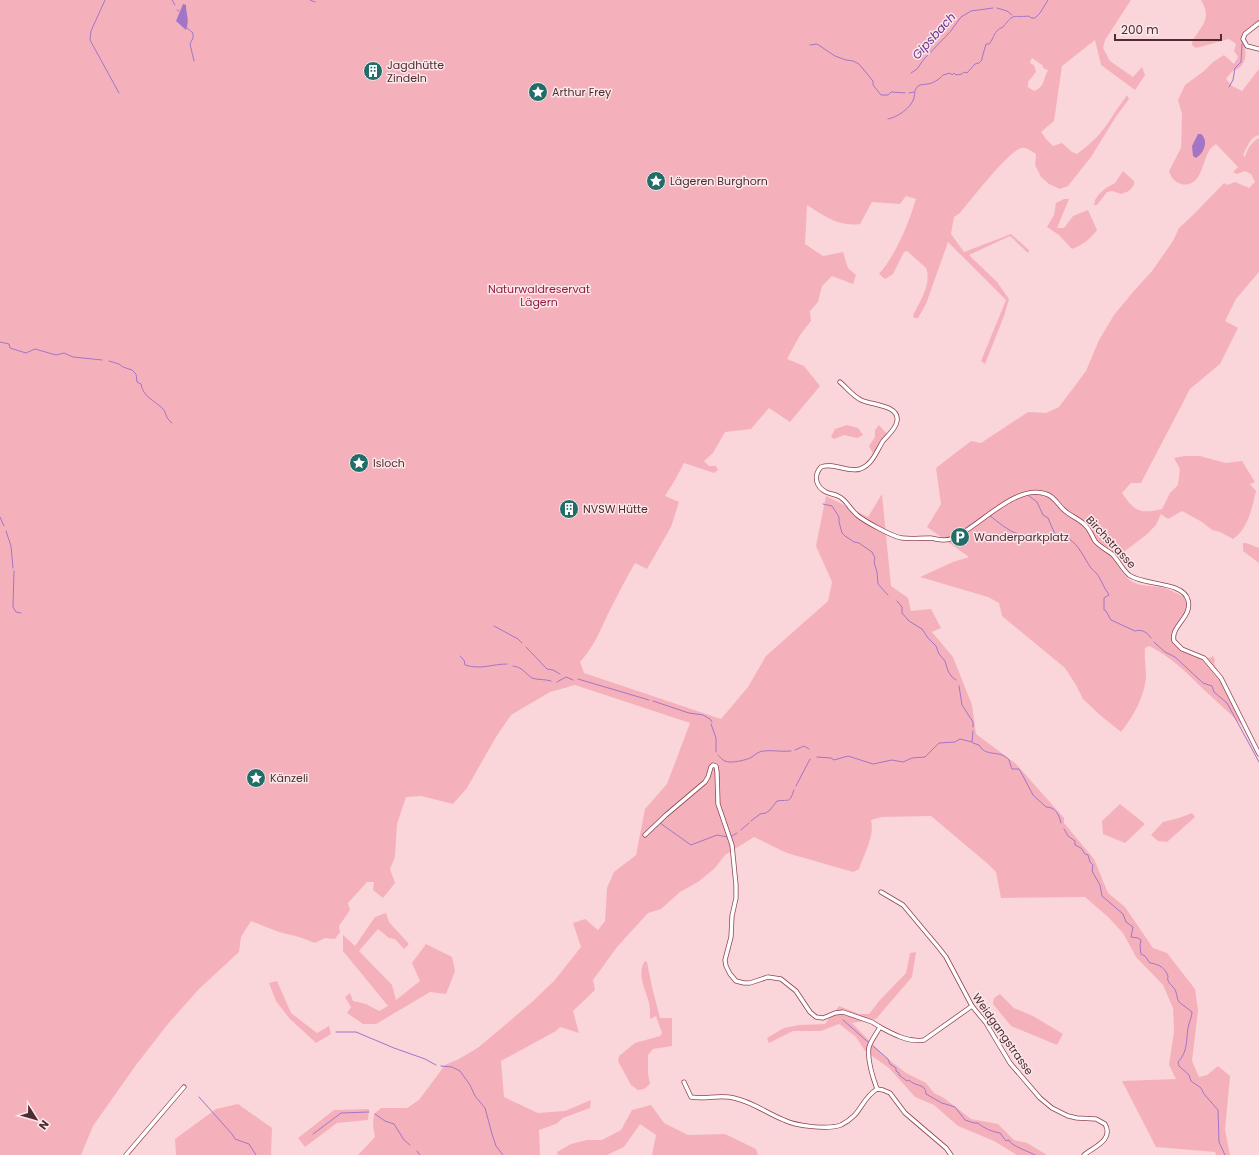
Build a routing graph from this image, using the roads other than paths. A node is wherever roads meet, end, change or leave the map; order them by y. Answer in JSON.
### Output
{"nodes":[{"id":1,"x":1259,"y":23,"type":"edge"},
{"id":2,"x":1259,"y":49,"type":"edge"},
{"id":3,"x":840,"y":382,"type":"dead end"},
{"id":4,"x":1259,"y":754,"type":"edge"},
{"id":5,"x":645,"y":835,"type":"dead end"},
{"id":6,"x":881,"y":892,"type":"dead end"},
{"id":7,"x":972,"y":1006,"type":"junction"},
{"id":8,"x":880,"y":1027,"type":"junction"},
{"id":9,"x":684,"y":1082,"type":"dead end"},
{"id":10,"x":184,"y":1087,"type":"dead end"},
{"id":11,"x":877,"y":1089,"type":"junction"},
{"id":12,"x":126,"y":1155,"type":"edge"},
{"id":13,"x":951,"y":1155,"type":"edge"},
{"id":14,"x":1084,"y":1155,"type":"edge"}],
"edges":[{"from":1,"to":2,"type":"street"},
{"from":3,"to":4,"type":"street","name":"Birchstrasse"},
{"from":5,"to":8,"type":"street"},
{"from":6,"to":7,"type":"street","name":"Weidgangstrasse"},
{"from":7,"to":8,"type":"street"},
{"from":7,"to":14,"type":"street","name":"Weidgangstrasse"},
{"from":8,"to":11,"type":"street"},
{"from":9,"to":11,"type":"street"},
{"from":10,"to":12,"type":"street"},
{"from":11,"to":13,"type":"street"}]}
